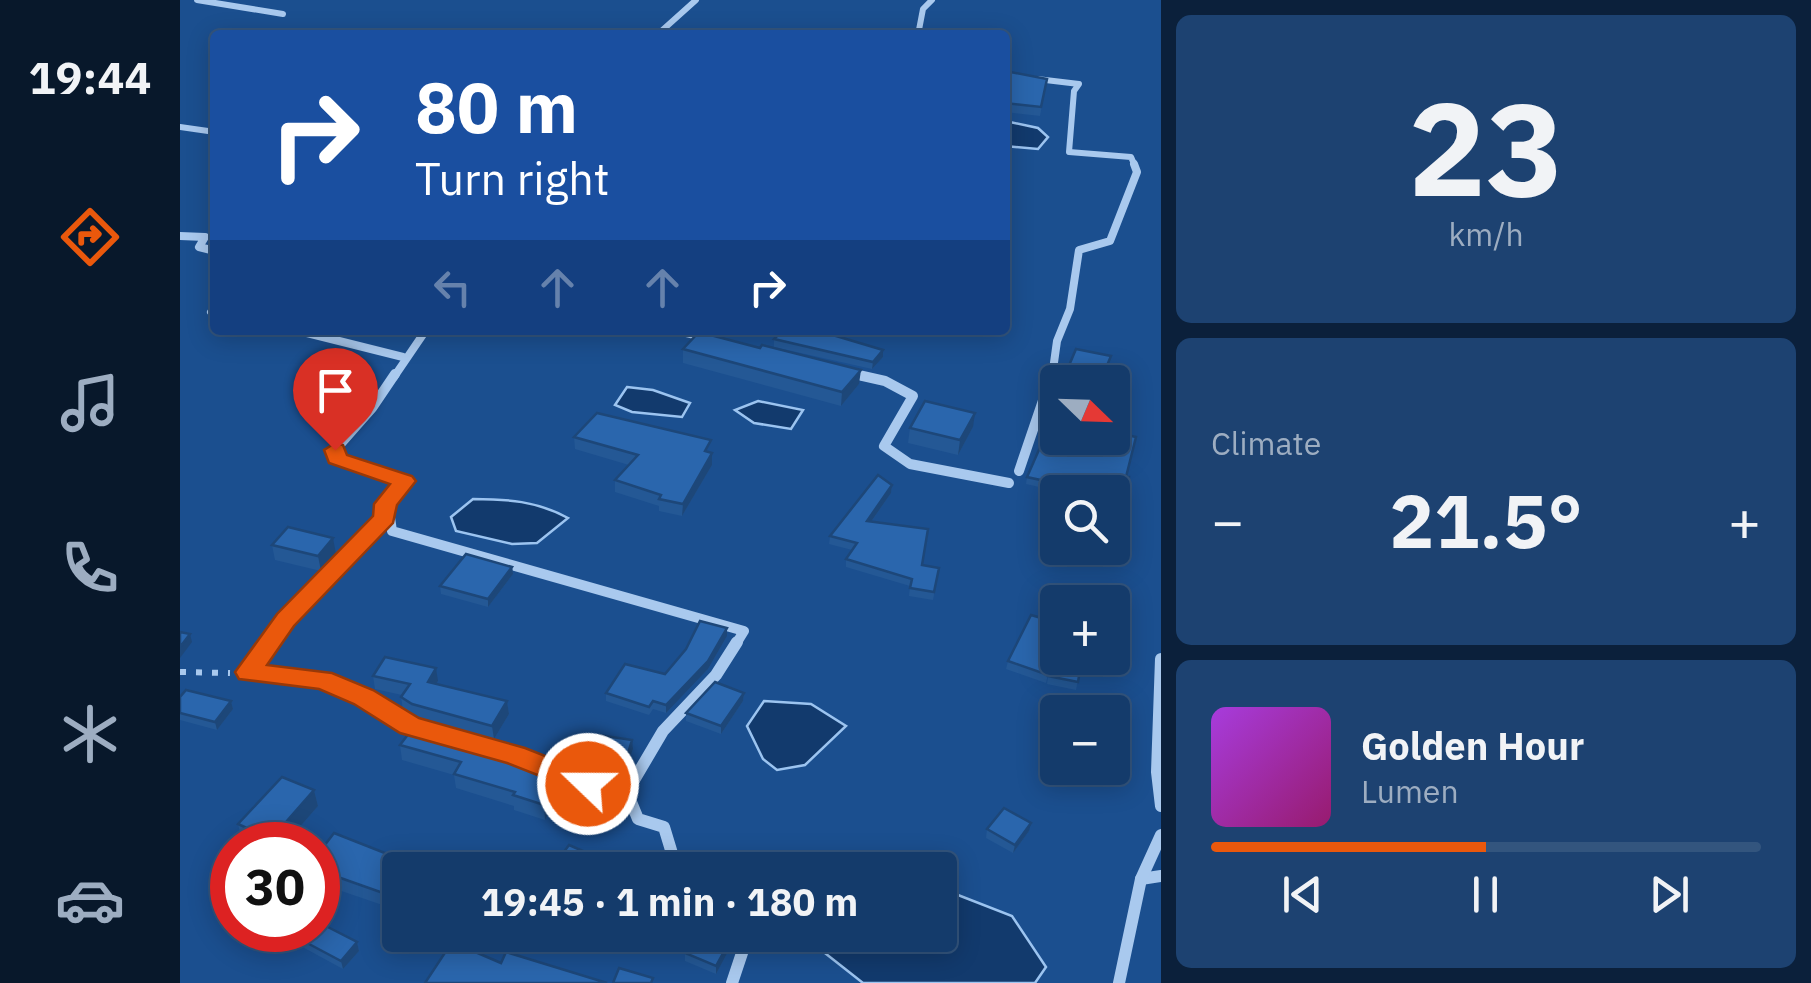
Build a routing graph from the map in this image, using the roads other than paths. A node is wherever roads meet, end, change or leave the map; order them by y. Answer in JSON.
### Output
{"nodes":[{"id":1,"x":197,"y":0,"type":"edge"},
{"id":2,"x":696,"y":0,"type":"edge"},
{"id":3,"x":932,"y":0,"type":"edge"},
{"id":4,"x":283,"y":14,"type":"dead end"},
{"id":5,"x":663,"y":30,"type":"edge"},
{"id":6,"x":919,"y":30,"type":"edge"},
{"id":7,"x":1024,"y":78,"type":"edge"},
{"id":8,"x":180,"y":127,"type":"edge"},
{"id":9,"x":210,"y":131,"type":"edge"},
{"id":10,"x":180,"y":236,"type":"edge"},
{"id":11,"x":210,"y":249,"type":"edge"},
{"id":12,"x":315,"y":335,"type":"edge"},
{"id":13,"x":422,"y":335,"type":"edge"},
{"id":14,"x":696,"y":335,"type":"edge"},
{"id":15,"x":717,"y":340,"type":"edge"},
{"id":16,"x":403,"y":357,"type":"junction"},
{"id":17,"x":829,"y":368,"type":"edge"},
{"id":18,"x":1019,"y":471,"type":"dead end"},
{"id":19,"x":1009,"y":484,"type":"dead end"},
{"id":20,"x":385,"y":518,"type":"junction"},
{"id":21,"x":1161,"y":658,"type":"edge"},
{"id":22,"x":445,"y":736,"type":"edge"},
{"id":23,"x":480,"y":746,"type":"edge"},
{"id":24,"x":627,"y":792,"type":"junction"},
{"id":25,"x":1161,"y":806,"type":"edge"},
{"id":26,"x":1161,"y":834,"type":"edge"},
{"id":27,"x":672,"y":852,"type":"edge"},
{"id":28,"x":1161,"y":876,"type":"edge"},
{"id":29,"x":1141,"y":879,"type":"junction"},
{"id":30,"x":742,"y":952,"type":"edge"},
{"id":31,"x":732,"y":983,"type":"edge"},
{"id":32,"x":1119,"y":983,"type":"edge"}],
"edges":[{"from":1,"to":4,"type":"street"},
{"from":2,"to":5,"type":"street"},
{"from":3,"to":6,"type":"street"},
{"from":7,"to":18,"type":"street"},
{"from":8,"to":9,"type":"street"},
{"from":10,"to":11,"type":"street"},
{"from":12,"to":16,"type":"street"},
{"from":13,"to":16,"type":"street"},
{"from":14,"to":15,"type":"street"},
{"from":16,"to":20,"type":"street"},
{"from":17,"to":19,"type":"street"},
{"from":20,"to":22,"type":"street"},
{"from":20,"to":24,"type":"street"},
{"from":21,"to":25,"type":"street"},
{"from":23,"to":24,"type":"street"},
{"from":24,"to":27,"type":"street"},
{"from":26,"to":29,"type":"street"},
{"from":28,"to":29,"type":"street"},
{"from":29,"to":32,"type":"street"},
{"from":30,"to":31,"type":"street"}]}
